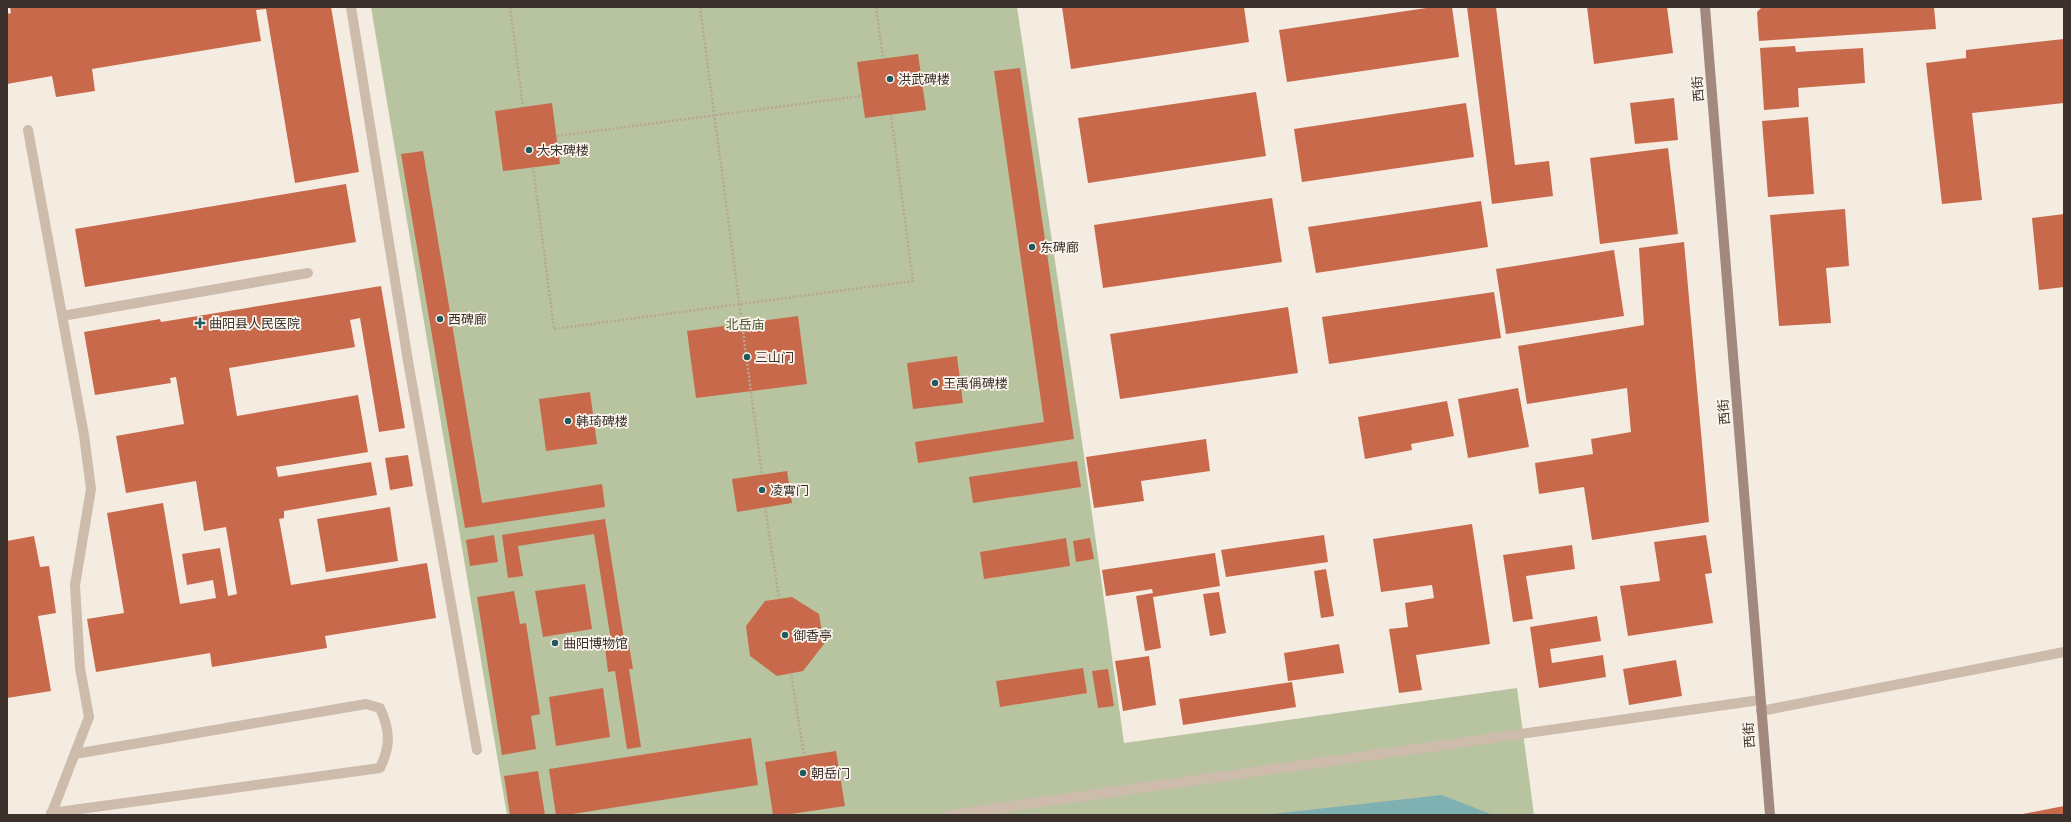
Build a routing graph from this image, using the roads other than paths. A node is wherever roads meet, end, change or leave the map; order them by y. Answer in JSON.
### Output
{"nodes":[{"id":1,"x":351,"y":7,"type":"edge"},
{"id":2,"x":1705,"y":7,"type":"edge"},
{"id":3,"x":28,"y":130,"type":"dead end"},
{"id":4,"x":308,"y":273,"type":"dead end"},
{"id":5,"x":62,"y":316,"type":"junction"},
{"id":6,"x":2064,"y":652,"type":"edge"},
{"id":7,"x":1760,"y":700,"type":"junction"},
{"id":8,"x":1761,"y":711,"type":"junction"},
{"id":9,"x":477,"y":750,"type":"dead end"},
{"id":10,"x":75,"y":754,"type":"junction"},
{"id":11,"x":51,"y":814,"type":"edge"},
{"id":12,"x":950,"y":815,"type":"edge"},
{"id":13,"x":1770,"y":815,"type":"edge"}],
"edges":[{"from":1,"to":9,"type":"street"},
{"from":2,"to":7,"type":"street","name":"西街"},
{"from":3,"to":5,"type":"street"},
{"from":4,"to":5,"type":"street"},
{"from":5,"to":10,"type":"street"},
{"from":6,"to":8,"type":"street"},
{"from":7,"to":8,"type":"street","name":"西街"},
{"from":7,"to":12,"type":"street"},
{"from":8,"to":13,"type":"street","name":"西街"},
{"from":10,"to":11,"type":"street"},
{"from":10,"to":11,"type":"street"}]}
